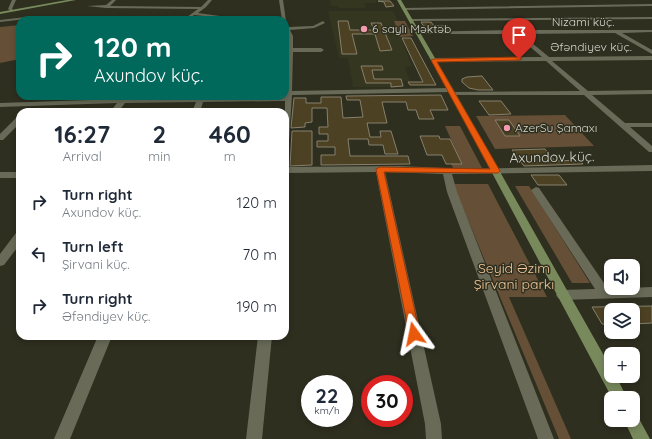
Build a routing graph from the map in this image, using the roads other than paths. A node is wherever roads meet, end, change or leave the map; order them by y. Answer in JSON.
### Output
{"nodes":[{"id":1,"x":14,"y":0,"type":"edge"},
{"id":2,"x":74,"y":0,"type":"edge"},
{"id":3,"x":114,"y":0,"type":"edge"},
{"id":4,"x":210,"y":0,"type":"edge"},
{"id":5,"x":281,"y":0,"type":"edge"},
{"id":6,"x":399,"y":0,"type":"edge"},
{"id":7,"x":479,"y":0,"type":"edge"},
{"id":8,"x":564,"y":0,"type":"edge"},
{"id":9,"x":52,"y":2,"type":"edge"},
{"id":10,"x":652,"y":5,"type":"edge"},
{"id":11,"x":89,"y":6,"type":"dead end"},
{"id":12,"x":108,"y":6,"type":"junction"},
{"id":13,"x":214,"y":6,"type":"dead end"},
{"id":14,"x":574,"y":6,"type":"junction"},
{"id":15,"x":203,"y":7,"type":"junction"},
{"id":16,"x":488,"y":8,"type":"junction"},
{"id":17,"x":404,"y":9,"type":"junction"},
{"id":18,"x":11,"y":10,"type":"junction"},
{"id":19,"x":122,"y":10,"type":"dead end"},
{"id":20,"x":581,"y":10,"type":"dead end"},
{"id":21,"x":0,"y":13,"type":"edge"},
{"id":22,"x":194,"y":13,"type":"junction"},
{"id":23,"x":214,"y":13,"type":"dead end"},
{"id":24,"x":588,"y":14,"type":"dead end"},
{"id":25,"x":190,"y":16,"type":"edge"},
{"id":26,"x":217,"y":16,"type":"edge"},
{"id":27,"x":283,"y":16,"type":"edge"},
{"id":28,"x":595,"y":18,"type":"junction"},
{"id":29,"x":652,"y":18,"type":"edge"},
{"id":30,"x":501,"y":19,"type":"junction"},
{"id":31,"x":16,"y":20,"type":"edge"},
{"id":32,"x":411,"y":20,"type":"junction"},
{"id":33,"x":0,"y":21,"type":"edge"},
{"id":34,"x":323,"y":22,"type":"dead end"},
{"id":35,"x":289,"y":27,"type":"edge"},
{"id":36,"x":652,"y":31,"type":"edge"},
{"id":37,"x":289,"y":32,"type":"edge"},
{"id":38,"x":516,"y":32,"type":"junction"},
{"id":39,"x":617,"y":32,"type":"junction"},
{"id":40,"x":418,"y":33,"type":"junction"},
{"id":41,"x":290,"y":50,"type":"junction"},
{"id":42,"x":321,"y":50,"type":"dead end"},
{"id":43,"x":652,"y":52,"type":"edge"},
{"id":44,"x":547,"y":58,"type":"junction"},
{"id":45,"x":652,"y":58,"type":"edge"},
{"id":46,"x":434,"y":60,"type":"junction"},
{"id":47,"x":452,"y":92,"type":"junction"},
{"id":48,"x":652,"y":92,"type":"edge"},
{"id":49,"x":587,"y":93,"type":"junction"},
{"id":50,"x":289,"y":96,"type":"joint"},
{"id":51,"x":99,"y":100,"type":"edge"},
{"id":52,"x":123,"y":100,"type":"edge"},
{"id":53,"x":0,"y":105,"type":"edge"},
{"id":54,"x":35,"y":105,"type":"junction"},
{"id":55,"x":32,"y":108,"type":"edge"},
{"id":56,"x":117,"y":108,"type":"edge"},
{"id":57,"x":16,"y":123,"type":"edge"},
{"id":58,"x":624,"y":125,"type":"junction"},
{"id":59,"x":652,"y":125,"type":"edge"},
{"id":60,"x":0,"y":138,"type":"edge"},
{"id":61,"x":652,"y":150,"type":"edge"},
{"id":62,"x":652,"y":168,"type":"edge"},
{"id":63,"x":380,"y":169,"type":"junction"},
{"id":64,"x":289,"y":170,"type":"edge"},
{"id":65,"x":496,"y":171,"type":"junction"},
{"id":66,"x":447,"y":172,"type":"junction"},
{"id":67,"x":0,"y":175,"type":"edge"},
{"id":68,"x":16,"y":175,"type":"edge"},
{"id":69,"x":536,"y":190,"type":"dead end"},
{"id":70,"x":16,"y":241,"type":"edge"},
{"id":71,"x":0,"y":262,"type":"edge"},
{"id":72,"x":604,"y":292,"type":"edge"},
{"id":73,"x":652,"y":292,"type":"edge"},
{"id":74,"x":640,"y":293,"type":"edge"},
{"id":75,"x":604,"y":294,"type":"edge"},
{"id":76,"x":562,"y":295,"type":"junction"},
{"id":77,"x":103,"y":340,"type":"edge"},
{"id":78,"x":265,"y":340,"type":"edge"},
{"id":79,"x":616,"y":391,"type":"edge"},
{"id":80,"x":636,"y":427,"type":"edge"},
{"id":81,"x":62,"y":439,"type":"edge"},
{"id":82,"x":254,"y":439,"type":"edge"},
{"id":83,"x":434,"y":439,"type":"edge"},
{"id":84,"x":546,"y":439,"type":"edge"},
{"id":85,"x":642,"y":439,"type":"edge"}],
"edges":[{"from":1,"to":18,"type":"street"},
{"from":2,"to":9,"type":"main road"},
{"from":3,"to":12,"type":"street"},
{"from":4,"to":15,"type":"street"},
{"from":5,"to":27,"type":"street"},
{"from":6,"to":17,"type":"main road"},
{"from":7,"to":16,"type":"street"},
{"from":8,"to":14,"type":"street"},
{"from":9,"to":18,"type":"main road"},
{"from":10,"to":14,"type":"street"},
{"from":11,"to":12,"type":"street"},
{"from":12,"to":15,"type":"street"},
{"from":12,"to":19,"type":"street"},
{"from":13,"to":15,"type":"street"},
{"from":14,"to":16,"type":"street"},
{"from":14,"to":20,"type":"street"},
{"from":15,"to":22,"type":"street"},
{"from":16,"to":17,"type":"street"},
{"from":16,"to":30,"type":"street"},
{"from":17,"to":32,"type":"main road"},
{"from":18,"to":21,"type":"main road"},
{"from":22,"to":23,"type":"street"},
{"from":22,"to":25,"type":"street"},
{"from":22,"to":26,"type":"street"},
{"from":24,"to":28,"type":"street"},
{"from":28,"to":29,"type":"street"},
{"from":28,"to":30,"type":"street"},
{"from":28,"to":39,"type":"street"},
{"from":30,"to":32,"type":"street"},
{"from":30,"to":38,"type":"street"},
{"from":31,"to":33,"type":"street"},
{"from":32,"to":40,"type":"main road"},
{"from":34,"to":35,"type":"street"},
{"from":36,"to":39,"type":"street","name":"Nizami küç."},
{"from":37,"to":41,"type":"street"},
{"from":38,"to":39,"type":"street","name":"Nizami küç."},
{"from":38,"to":40,"type":"street","name":"Nizami küç."},
{"from":38,"to":44,"type":"street"},
{"from":39,"to":43,"type":"street"},
{"from":40,"to":46,"type":"main road"},
{"from":41,"to":42,"type":"street"},
{"from":41,"to":50,"type":"street"},
{"from":44,"to":45,"type":"street","name":"Əfəndiyev küç."},
{"from":44,"to":46,"type":"street","name":"Əfəndiyev küç."},
{"from":44,"to":49,"type":"street"},
{"from":46,"to":47,"type":"main road"},
{"from":47,"to":49,"type":"street"},
{"from":47,"to":50,"type":"street"},
{"from":47,"to":65,"type":"main road"},
{"from":48,"to":49,"type":"street"},
{"from":49,"to":58,"type":"street"},
{"from":51,"to":54,"type":"street"},
{"from":52,"to":56,"type":"street"},
{"from":53,"to":54,"type":"street"},
{"from":54,"to":55,"type":"street"},
{"from":57,"to":60,"type":"street"},
{"from":58,"to":59,"type":"street"},
{"from":58,"to":61,"type":"street"},
{"from":62,"to":65,"type":"street","name":"Axundov küç."},
{"from":63,"to":64,"type":"street","name":"Axundov küç."},
{"from":63,"to":66,"type":"street","name":"Axundov küç."},
{"from":63,"to":83,"type":"street"},
{"from":65,"to":66,"type":"street","name":"Axundov küç."},
{"from":65,"to":76,"type":"main road"},
{"from":66,"to":84,"type":"street"},
{"from":67,"to":68,"type":"street"},
{"from":69,"to":72,"type":"street"},
{"from":70,"to":71,"type":"street"},
{"from":73,"to":74,"type":"street"},
{"from":75,"to":76,"type":"street"},
{"from":76,"to":79,"type":"main road"},
{"from":77,"to":81,"type":"street"},
{"from":78,"to":82,"type":"street"},
{"from":80,"to":85,"type":"main road"}]}
